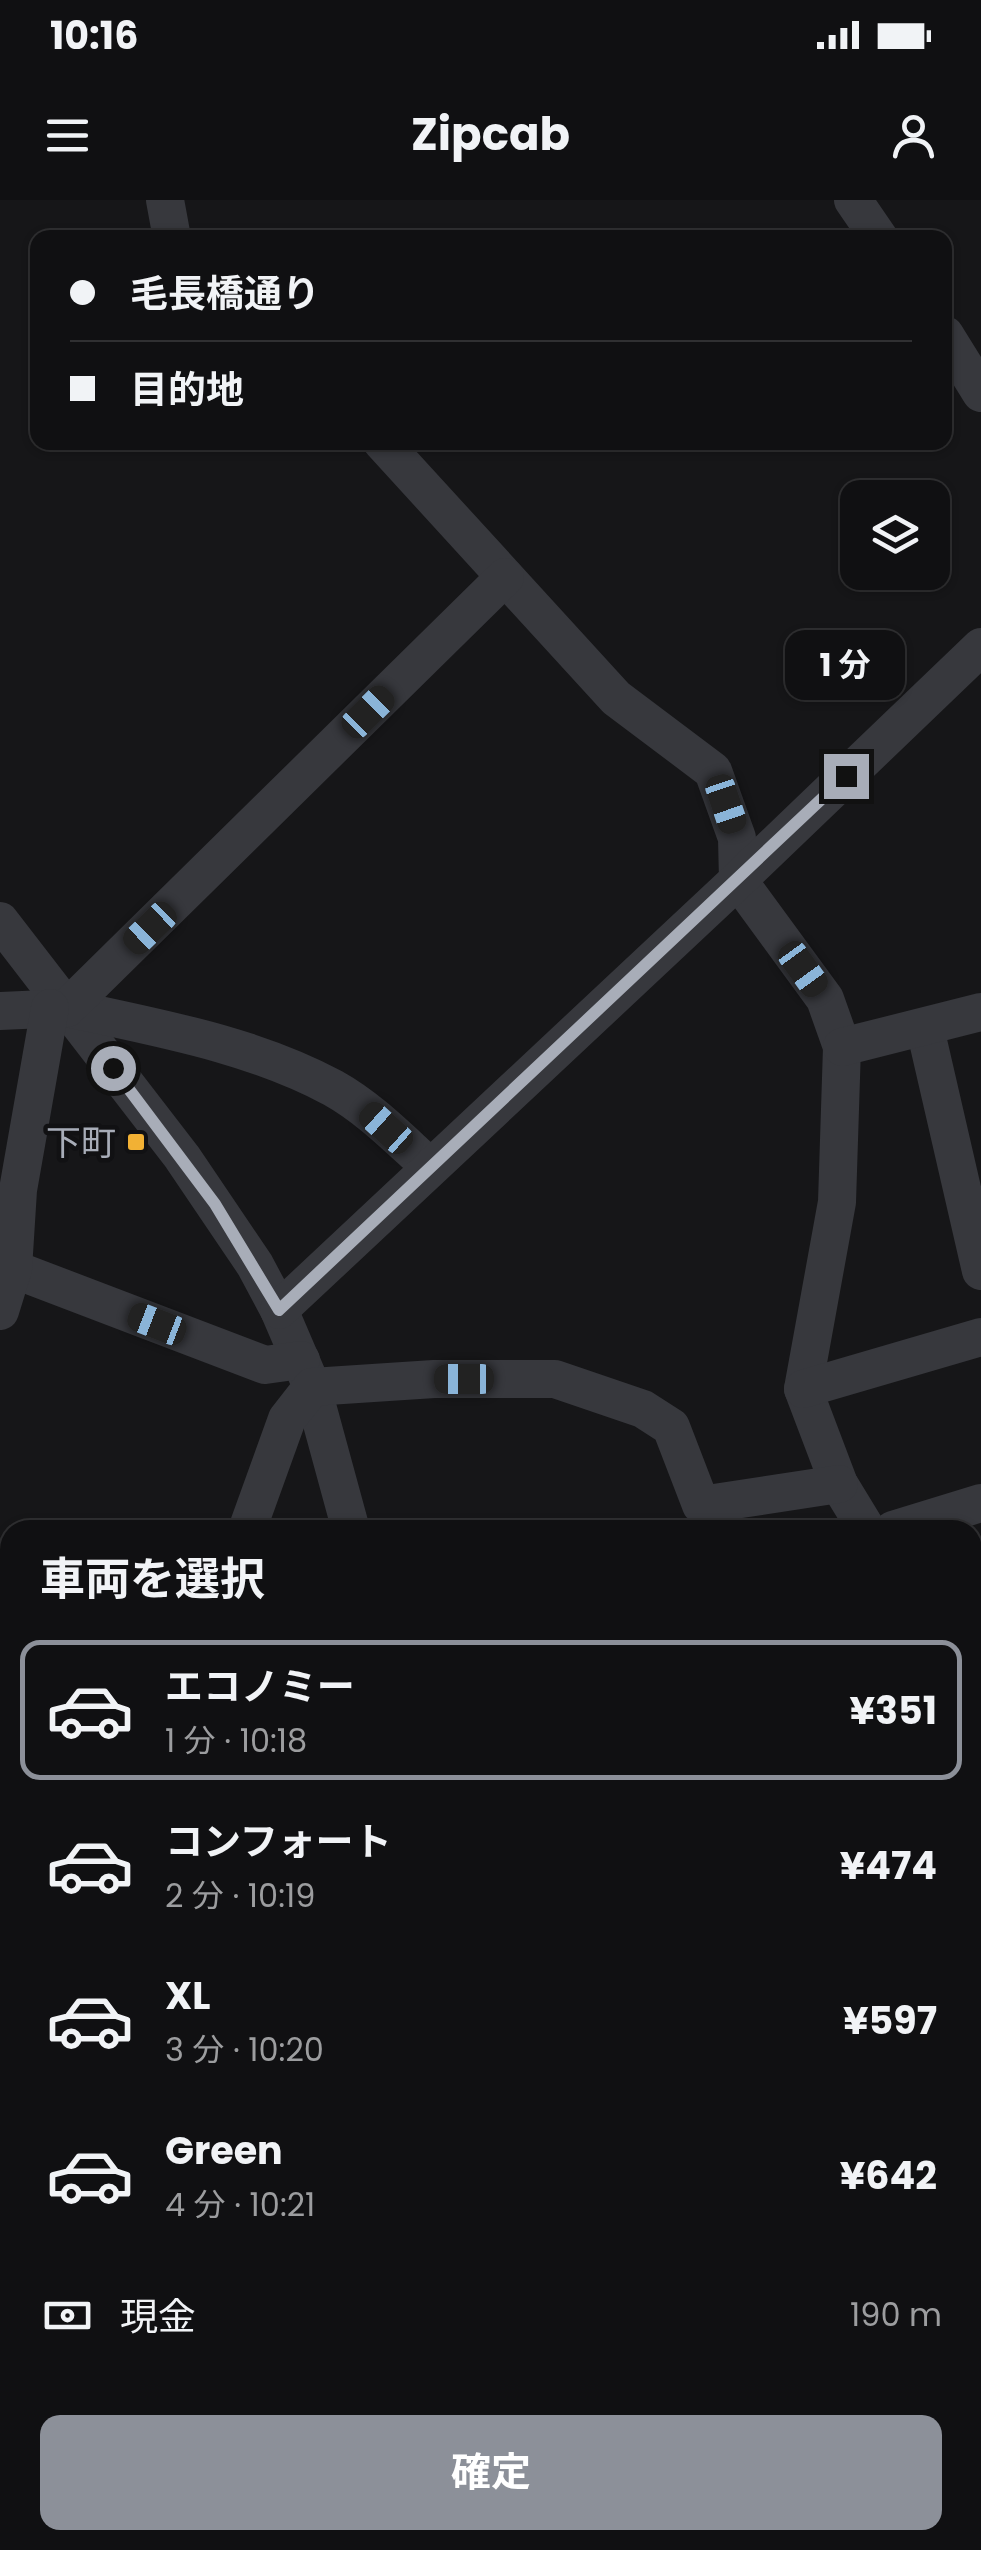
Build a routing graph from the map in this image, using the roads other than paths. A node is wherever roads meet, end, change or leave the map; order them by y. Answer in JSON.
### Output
{"nodes":[{"id":1,"x":165,"y":200,"type":"edge"},
{"id":2,"x":853,"y":200,"type":"edge"},
{"id":3,"x":171,"y":230,"type":"edge"},
{"id":4,"x":874,"y":230,"type":"edge"},
{"id":5,"x":952,"y":346,"type":"edge"},
{"id":6,"x":981,"y":393,"type":"edge"},
{"id":7,"x":389,"y":450,"type":"edge"},
{"id":8,"x":505,"y":577,"type":"junction"},
{"id":9,"x":981,"y":647,"type":"edge"},
{"id":10,"x":738,"y":880,"type":"junction"},
{"id":11,"x":0,"y":921,"type":"edge"},
{"id":12,"x":59,"y":1008,"type":"junction"},
{"id":13,"x":0,"y":1012,"type":"edge"},
{"id":14,"x":981,"y":1012,"type":"edge"},
{"id":15,"x":925,"y":1028,"type":"junction"},
{"id":16,"x":842,"y":1047,"type":"junction"},
{"id":17,"x":429,"y":1166,"type":"junction"},
{"id":18,"x":14,"y":1269,"type":"junction"},
{"id":19,"x":981,"y":1271,"type":"edge"},
{"id":20,"x":279,"y":1310,"type":"junction"},
{"id":21,"x":0,"y":1311,"type":"edge"},
{"id":22,"x":981,"y":1337,"type":"edge"},
{"id":23,"x":306,"y":1373,"type":"junction"},
{"id":24,"x":803,"y":1390,"type":"junction"},
{"id":25,"x":839,"y":1484,"type":"junction"},
{"id":26,"x":981,"y":1503,"type":"edge"},
{"id":27,"x":251,"y":1520,"type":"edge"},
{"id":28,"x":348,"y":1520,"type":"edge"},
{"id":29,"x":861,"y":1520,"type":"edge"},
{"id":30,"x":926,"y":1520,"type":"edge"}],
"edges":[{"from":1,"to":3,"type":"street"},
{"from":2,"to":4,"type":"street"},
{"from":5,"to":6,"type":"street"},
{"from":7,"to":8,"type":"street"},
{"from":8,"to":10,"type":"street"},
{"from":8,"to":12,"type":"street"},
{"from":9,"to":10,"type":"street"},
{"from":10,"to":16,"type":"street"},
{"from":10,"to":17,"type":"street"},
{"from":11,"to":12,"type":"street"},
{"from":12,"to":13,"type":"street"},
{"from":12,"to":17,"type":"street"},
{"from":12,"to":18,"type":"street"},
{"from":12,"to":20,"type":"street"},
{"from":14,"to":15,"type":"street"},
{"from":15,"to":16,"type":"street"},
{"from":15,"to":19,"type":"street"},
{"from":16,"to":24,"type":"street"},
{"from":17,"to":20,"type":"street"},
{"from":18,"to":21,"type":"street"},
{"from":18,"to":23,"type":"street"},
{"from":20,"to":23,"type":"street"},
{"from":22,"to":24,"type":"street"},
{"from":23,"to":25,"type":"street"},
{"from":23,"to":27,"type":"street"},
{"from":23,"to":28,"type":"street"},
{"from":24,"to":25,"type":"street"},
{"from":25,"to":29,"type":"street"},
{"from":26,"to":30,"type":"street"}]}
